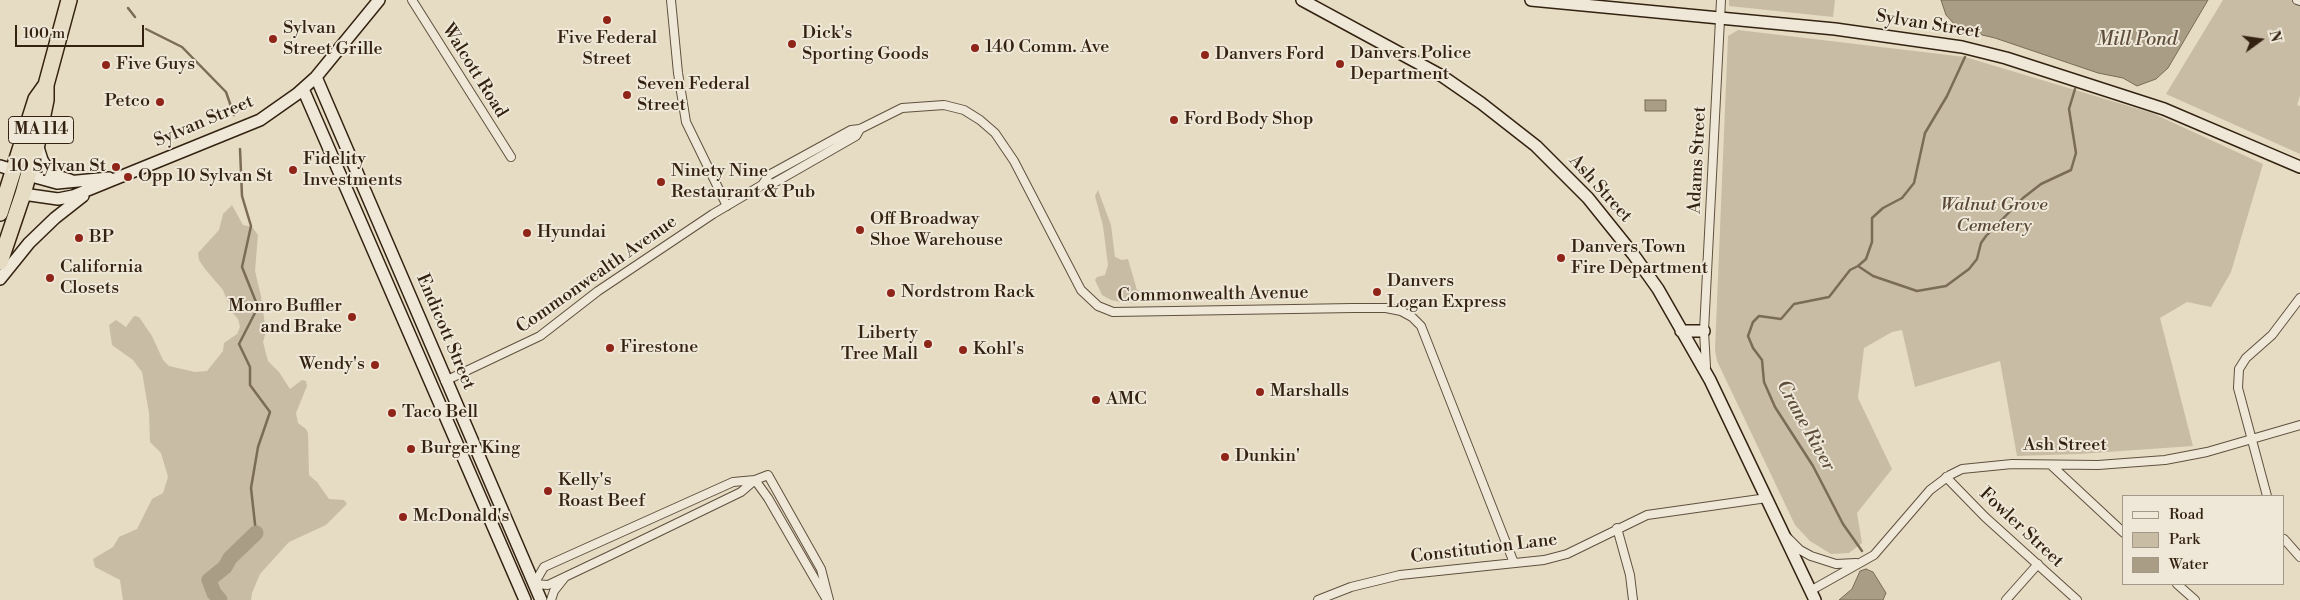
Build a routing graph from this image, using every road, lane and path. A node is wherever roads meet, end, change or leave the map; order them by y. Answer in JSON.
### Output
{"nodes":[{"id":1,"x":69,"y":0,"type":"edge"},
{"id":2,"x":379,"y":0,"type":"edge"},
{"id":3,"x":412,"y":0,"type":"edge"},
{"id":4,"x":671,"y":0,"type":"edge"},
{"id":5,"x":1302,"y":0,"type":"edge"},
{"id":6,"x":1531,"y":0,"type":"edge"},
{"id":7,"x":1721,"y":0,"type":"edge"},
{"id":8,"x":1720,"y":18,"type":"junction"},
{"id":9,"x":316,"y":77,"type":"junction"},
{"id":10,"x":46,"y":84,"type":"junction"},
{"id":11,"x":303,"y":89,"type":"junction"},
{"id":12,"x":282,"y":105,"type":"junction"},
{"id":13,"x":311,"y":107,"type":"junction"},
{"id":14,"x":37,"y":144,"type":"junction"},
{"id":15,"x":510,"y":158,"type":"dead end"},
{"id":16,"x":355,"y":165,"type":"junction"},
{"id":17,"x":2300,"y":167,"type":"edge"},
{"id":18,"x":7,"y":168,"type":"edge"},
{"id":19,"x":339,"y":172,"type":"junction"},
{"id":20,"x":28,"y":175,"type":"junction"},
{"id":21,"x":116,"y":177,"type":"junction"},
{"id":22,"x":76,"y":182,"type":"junction"},
{"id":23,"x":7,"y":191,"type":"junction"},
{"id":24,"x":90,"y":191,"type":"junction"},
{"id":25,"x":23,"y":194,"type":"junction"},
{"id":26,"x":727,"y":206,"type":"junction"},
{"id":27,"x":0,"y":213,"type":"edge"},
{"id":28,"x":0,"y":262,"type":"edge"},
{"id":29,"x":0,"y":280,"type":"edge"},
{"id":30,"x":2300,"y":298,"type":"edge"},
{"id":31,"x":1681,"y":331,"type":"junction"},
{"id":32,"x":1704,"y":331,"type":"junction"},
{"id":33,"x":1710,"y":380,"type":"junction"},
{"id":34,"x":446,"y":381,"type":"junction"},
{"id":35,"x":432,"y":387,"type":"junction"},
{"id":36,"x":2300,"y":425,"type":"edge"},
{"id":37,"x":2252,"y":439,"type":"junction"},
{"id":38,"x":2051,"y":465,"type":"junction"},
{"id":39,"x":1946,"y":477,"type":"junction"},
{"id":40,"x":755,"y":480,"type":"junction"},
{"id":41,"x":2267,"y":495,"type":"edge"},
{"id":42,"x":1767,"y":498,"type":"junction"},
{"id":43,"x":1617,"y":528,"type":"junction"},
{"id":44,"x":1781,"y":528,"type":"junction"},
{"id":45,"x":2122,"y":531,"type":"edge"},
{"id":46,"x":2285,"y":540,"type":"edge"},
{"id":47,"x":2300,"y":556,"type":"edge"},
{"id":48,"x":1863,"y":561,"type":"junction"},
{"id":49,"x":1514,"y":563,"type":"junction"},
{"id":50,"x":2038,"y":564,"type":"junction"},
{"id":51,"x":566,"y":576,"type":"junction"},
{"id":52,"x":534,"y":584,"type":"junction"},
{"id":53,"x":2178,"y":585,"type":"edge"},
{"id":54,"x":521,"y":588,"type":"junction"},
{"id":55,"x":1813,"y":595,"type":"edge"},
{"id":56,"x":525,"y":600,"type":"edge"},
{"id":57,"x":541,"y":600,"type":"edge"},
{"id":58,"x":551,"y":600,"type":"edge"},
{"id":59,"x":828,"y":600,"type":"edge"},
{"id":60,"x":1318,"y":600,"type":"edge"},
{"id":61,"x":1633,"y":600,"type":"edge"},
{"id":62,"x":2006,"y":600,"type":"edge"},
{"id":63,"x":2077,"y":600,"type":"edge"},
{"id":64,"x":2195,"y":600,"type":"edge"}],
"edges":[{"from":1,"to":10,"type":"highway","number":"MA 114"},
{"from":2,"to":9,"type":"main road","name":"Sylvan Street"},
{"from":3,"to":15,"type":"street","name":"Walcott Road"},
{"from":4,"to":26,"type":"street"},
{"from":5,"to":31,"type":"main road","name":"Ash Street"},
{"from":6,"to":8,"type":"main road","name":"Sylvan Street"},
{"from":7,"to":8,"type":"street","name":"Adams Street"},
{"from":8,"to":17,"type":"main road","name":"Sylvan Street"},
{"from":8,"to":32,"type":"street","name":"Adams Street"},
{"from":9,"to":11,"type":"main road","name":"Sylvan Street"},
{"from":9,"to":16,"type":"main road","name":"Endicott Street"},
{"from":10,"to":14,"type":"highway","number":"MA 114"},
{"from":10,"to":18,"type":"highway","number":"MA 114"},
{"from":11,"to":12,"type":"main road","name":"Sylvan Street"},
{"from":11,"to":13,"type":"main road","name":"Endicott Street"},
{"from":12,"to":13,"type":"main road"},
{"from":12,"to":21,"type":"main road","name":"Sylvan Street"},
{"from":13,"to":19,"type":"main road","name":"Endicott Street"},
{"from":14,"to":20,"type":"highway","number":"MA 114"},
{"from":14,"to":22,"type":"main road"},
{"from":16,"to":19,"type":"main road"},
{"from":16,"to":34,"type":"main road","name":"Endicott Street"},
{"from":18,"to":20,"type":"highway"},
{"from":18,"to":23,"type":"highway","number":"MA 114"},
{"from":19,"to":35,"type":"main road","name":"Endicott Street"},
{"from":20,"to":22,"type":"main road","name":"Sylvan Street"},
{"from":20,"to":25,"type":"highway","number":"MA 114"},
{"from":21,"to":22,"type":"main road","name":"Sylvan Street"},
{"from":21,"to":24,"type":"main road","name":"Sylvan Street"},
{"from":23,"to":25,"type":"highway"},
{"from":23,"to":27,"type":"highway","number":"MA 114"},
{"from":24,"to":25,"type":"main road","name":"Sylvan Street"},
{"from":24,"to":29,"type":"main road"},
{"from":25,"to":28,"type":"highway","number":"MA 114"},
{"from":26,"to":34,"type":"street","name":"Commonwealth Avenue"},
{"from":26,"to":49,"type":"street","name":"Commonwealth Avenue"},
{"from":30,"to":37,"type":"street"},
{"from":31,"to":32,"type":"main road"},
{"from":31,"to":33,"type":"main road","name":"Ash Street"},
{"from":32,"to":33,"type":"street","name":"Adams Street"},
{"from":33,"to":42,"type":"main road","name":"Ash Street"},
{"from":34,"to":35,"type":"main road"},
{"from":34,"to":52,"type":"main road","name":"Endicott Street"},
{"from":35,"to":54,"type":"main road","name":"Endicott Street"},
{"from":36,"to":37,"type":"street","name":"Ash Street"},
{"from":37,"to":38,"type":"street","name":"Ash Street"},
{"from":37,"to":41,"type":"street"},
{"from":38,"to":39,"type":"street","name":"Ash Street"},
{"from":38,"to":45,"type":"street"},
{"from":39,"to":48,"type":"street","name":"Ash Street"},
{"from":39,"to":50,"type":"street","name":"Fowler Street"},
{"from":40,"to":51,"type":"street"},
{"from":40,"to":52,"type":"street"},
{"from":40,"to":59,"type":"street"},
{"from":40,"to":59,"type":"street"},
{"from":42,"to":43,"type":"street","name":"Constitution Lane"},
{"from":42,"to":44,"type":"main road","name":"Ash Street"},
{"from":43,"to":49,"type":"street","name":"Constitution Lane"},
{"from":43,"to":61,"type":"street"},
{"from":44,"to":48,"type":"street","name":"Ash Street"},
{"from":44,"to":55,"type":"main road","name":"Ash Street"},
{"from":46,"to":47,"type":"street"},
{"from":48,"to":55,"type":"street","name":"Ash Street"},
{"from":49,"to":60,"type":"street","name":"Constitution Lane"},
{"from":50,"to":62,"type":"street"},
{"from":50,"to":63,"type":"street","name":"Fowler Street"},
{"from":51,"to":52,"type":"street"},
{"from":51,"to":58,"type":"street"},
{"from":52,"to":54,"type":"main road"},
{"from":52,"to":57,"type":"main road","name":"Endicott Street"},
{"from":53,"to":64,"type":"street"},
{"from":54,"to":56,"type":"main road","name":"Endicott Street"}]}
